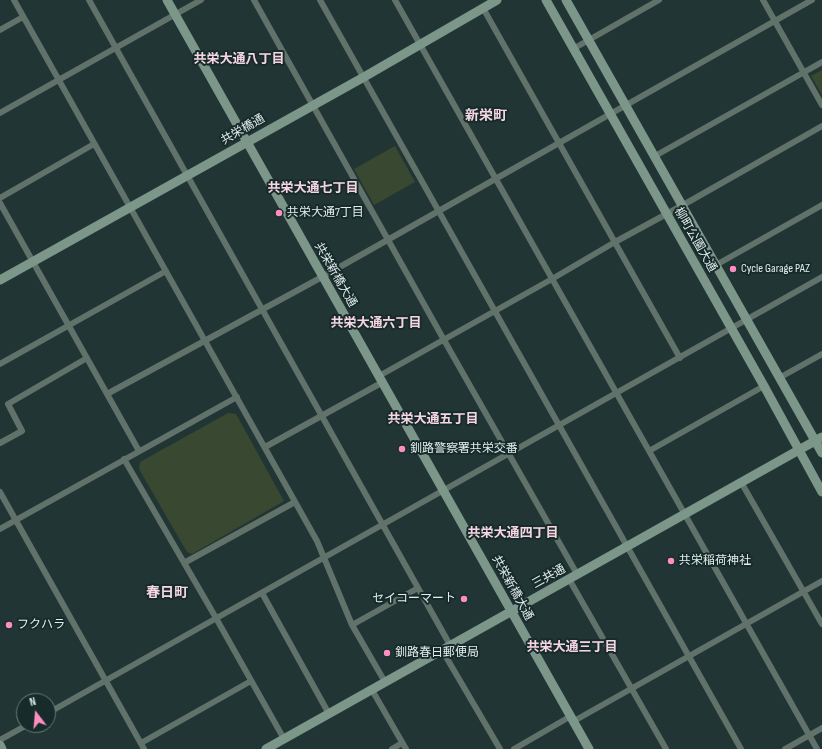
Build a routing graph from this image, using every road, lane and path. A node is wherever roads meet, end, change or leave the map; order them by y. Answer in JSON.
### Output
{"nodes":[{"id":1,"x":14,"y":0,"type":"edge"},
{"id":2,"x":89,"y":0,"type":"edge"},
{"id":3,"x":168,"y":0,"type":"edge"},
{"id":4,"x":202,"y":0,"type":"edge"},
{"id":5,"x":254,"y":0,"type":"edge"},
{"id":6,"x":320,"y":0,"type":"edge"},
{"id":7,"x":395,"y":0,"type":"edge"},
{"id":8,"x":497,"y":0,"type":"edge"},
{"id":9,"x":546,"y":0,"type":"edge"},
{"id":10,"x":566,"y":0,"type":"edge"},
{"id":11,"x":660,"y":0,"type":"edge"},
{"id":12,"x":763,"y":0,"type":"edge"},
{"id":13,"x":812,"y":0,"type":"edge"},
{"id":14,"x":483,"y":8,"type":"junction"},
{"id":15,"x":175,"y":15,"type":"junction"},
{"id":16,"x":23,"y":17,"type":"junction"},
{"id":17,"x":775,"y":20,"type":"junction"},
{"id":18,"x":0,"y":30,"type":"edge"},
{"id":19,"x":588,"y":40,"type":"junction"},
{"id":20,"x":420,"y":45,"type":"junction"},
{"id":21,"x":116,"y":48,"type":"junction"},
{"id":22,"x":573,"y":50,"type":"junction"},
{"id":23,"x":822,"y":62,"type":"edge"},
{"id":24,"x":804,"y":72,"type":"junction"},
{"id":25,"x":364,"y":77,"type":"junction"},
{"id":26,"x":58,"y":80,"type":"junction"},
{"id":27,"x":312,"y":104,"type":"junction"},
{"id":28,"x":626,"y":105,"type":"junction"},
{"id":29,"x":822,"y":105,"type":"edge"},
{"id":30,"x":0,"y":113,"type":"edge"},
{"id":31,"x":610,"y":114,"type":"junction"},
{"id":32,"x":822,"y":126,"type":"edge"},
{"id":33,"x":247,"y":142,"type":"junction"},
{"id":34,"x":559,"y":143,"type":"junction"},
{"id":35,"x":94,"y":144,"type":"junction"},
{"id":36,"x":655,"y":156,"type":"junction"},
{"id":37,"x":187,"y":175,"type":"junction"},
{"id":38,"x":496,"y":178,"type":"junction"},
{"id":39,"x":0,"y":198,"type":"edge"},
{"id":40,"x":0,"y":203,"type":"edge"},
{"id":41,"x":683,"y":205,"type":"junction"},
{"id":42,"x":822,"y":205,"type":"edge"},
{"id":43,"x":130,"y":208,"type":"junction"},
{"id":44,"x":439,"y":211,"type":"junction"},
{"id":45,"x":666,"y":214,"type":"junction"},
{"id":46,"x":388,"y":239,"type":"junction"},
{"id":47,"x":615,"y":242,"type":"junction"},
{"id":48,"x":33,"y":262,"type":"junction"},
{"id":49,"x":716,"y":265,"type":"junction"},
{"id":50,"x":166,"y":271,"type":"junction"},
{"id":51,"x":322,"y":277,"type":"junction"},
{"id":52,"x":822,"y":277,"type":"edge"},
{"id":53,"x":552,"y":279,"type":"junction"},
{"id":54,"x":0,"y":280,"type":"edge"},
{"id":55,"x":262,"y":310,"type":"junction"},
{"id":56,"x":495,"y":311,"type":"junction"},
{"id":57,"x":747,"y":320,"type":"junction"},
{"id":58,"x":69,"y":325,"type":"junction"},
{"id":59,"x":731,"y":329,"type":"junction"},
{"id":60,"x":444,"y":340,"type":"junction"},
{"id":61,"x":205,"y":341,"type":"junction"},
{"id":62,"x":822,"y":354,"type":"edge"},
{"id":63,"x":87,"y":358,"type":"junction"},
{"id":64,"x":680,"y":358,"type":"junction"},
{"id":65,"x":0,"y":364,"type":"edge"},
{"id":66,"x":779,"y":378,"type":"junction"},
{"id":67,"x":381,"y":379,"type":"junction"},
{"id":68,"x":764,"y":386,"type":"junction"},
{"id":69,"x":107,"y":394,"type":"junction"},
{"id":70,"x":616,"y":394,"type":"junction"},
{"id":71,"x":237,"y":397,"type":"junction"},
{"id":72,"x":322,"y":416,"type":"junction"},
{"id":73,"x":560,"y":426,"type":"junction"},
{"id":74,"x":819,"y":439,"type":"edge"},
{"id":75,"x":0,"y":443,"type":"edge"},
{"id":76,"x":265,"y":447,"type":"junction"},
{"id":77,"x":799,"y":450,"type":"junction"},
{"id":78,"x":139,"y":451,"type":"junction"},
{"id":79,"x":649,"y":451,"type":"junction"},
{"id":80,"x":822,"y":453,"type":"edge"},
{"id":81,"x":510,"y":454,"type":"junction"},
{"id":82,"x":124,"y":459,"type":"junction"},
{"id":83,"x":741,"y":482,"type":"junction"},
{"id":84,"x":444,"y":491,"type":"junction"},
{"id":85,"x":0,"y":492,"type":"edge"},
{"id":86,"x":822,"y":492,"type":"edge"},
{"id":87,"x":295,"y":502,"type":"junction"},
{"id":88,"x":685,"y":514,"type":"junction"},
{"id":89,"x":16,"y":520,"type":"junction"},
{"id":90,"x":383,"y":525,"type":"junction"},
{"id":91,"x":0,"y":529,"type":"edge"},
{"id":92,"x":627,"y":546,"type":"junction"},
{"id":93,"x":324,"y":558,"type":"junction"},
{"id":94,"x":184,"y":563,"type":"junction"},
{"id":95,"x":573,"y":577,"type":"junction"},
{"id":96,"x":822,"y":580,"type":"edge"},
{"id":97,"x":418,"y":588,"type":"junction"},
{"id":98,"x":804,"y":591,"type":"junction"},
{"id":99,"x":262,"y":593,"type":"junction"},
{"id":100,"x":511,"y":611,"type":"junction"},
{"id":101,"x":216,"y":618,"type":"junction"},
{"id":102,"x":747,"y":623,"type":"junction"},
{"id":103,"x":822,"y":624,"type":"edge"},
{"id":104,"x":352,"y":625,"type":"junction"},
{"id":105,"x":446,"y":648,"type":"junction"},
{"id":106,"x":689,"y":657,"type":"junction"},
{"id":107,"x":106,"y":681,"type":"junction"},
{"id":108,"x":251,"y":681,"type":"junction"},
{"id":109,"x":385,"y":682,"type":"junction"},
{"id":110,"x":632,"y":689,"type":"junction"},
{"id":111,"x":372,"y":690,"type":"junction"},
{"id":112,"x":56,"y":709,"type":"edge"},
{"id":113,"x":329,"y":714,"type":"junction"},
{"id":114,"x":572,"y":719,"type":"junction"},
{"id":115,"x":822,"y":728,"type":"edge"},
{"id":116,"x":16,"y":731,"type":"edge"},
{"id":117,"x":809,"y":735,"type":"junction"},
{"id":118,"x":284,"y":739,"type":"junction"},
{"id":119,"x":0,"y":740,"type":"edge"},
{"id":120,"x":0,"y":745,"type":"edge"},
{"id":121,"x":143,"y":746,"type":"edge"},
{"id":122,"x":404,"y":746,"type":"edge"},
{"id":123,"x":2,"y":749,"type":"edge"},
{"id":124,"x":266,"y":749,"type":"edge"},
{"id":125,"x":392,"y":749,"type":"edge"},
{"id":126,"x":500,"y":749,"type":"edge"},
{"id":127,"x":514,"y":749,"type":"edge"},
{"id":128,"x":589,"y":749,"type":"edge"},
{"id":129,"x":666,"y":749,"type":"edge"},
{"id":130,"x":741,"y":749,"type":"edge"},
{"id":131,"x":785,"y":749,"type":"edge"},
{"id":132,"x":817,"y":749,"type":"edge"}],
"edges":[{"from":1,"to":16,"type":"street"},
{"from":2,"to":21,"type":"street"},
{"from":3,"to":15,"type":"street","name":"共栄新橋大通"},
{"from":4,"to":15,"type":"street"},
{"from":5,"to":27,"type":"street"},
{"from":6,"to":25,"type":"street"},
{"from":7,"to":20,"type":"street"},
{"from":8,"to":14,"type":"street","name":"共栄橋通"},
{"from":9,"to":22,"type":"street","name":"柳町公園大通"},
{"from":10,"to":19,"type":"street","name":"柳町公園大通"},
{"from":11,"to":19,"type":"street"},
{"from":12,"to":17,"type":"street"},
{"from":13,"to":17,"type":"street"},
{"from":14,"to":20,"type":"street","name":"共栄橋通"},
{"from":14,"to":34,"type":"street"},
{"from":15,"to":21,"type":"street"},
{"from":15,"to":33,"type":"street","name":"共栄新橋大通"},
{"from":16,"to":18,"type":"street"},
{"from":16,"to":26,"type":"street"},
{"from":17,"to":24,"type":"street"},
{"from":17,"to":28,"type":"street"},
{"from":19,"to":22,"type":"street"},
{"from":19,"to":28,"type":"street","name":"柳町公園大通"},
{"from":20,"to":25,"type":"street","name":"共栄橋通"},
{"from":20,"to":38,"type":"street"},
{"from":21,"to":26,"type":"street"},
{"from":21,"to":37,"type":"street"},
{"from":22,"to":31,"type":"street","name":"柳町公園大通"},
{"from":23,"to":24,"type":"street"},
{"from":24,"to":29,"type":"street"},
{"from":24,"to":36,"type":"street"},
{"from":25,"to":27,"type":"street","name":"共栄橋通"},
{"from":25,"to":44,"type":"street"},
{"from":26,"to":30,"type":"street"},
{"from":26,"to":35,"type":"street"},
{"from":27,"to":33,"type":"street","name":"共栄橋通"},
{"from":27,"to":46,"type":"street"},
{"from":28,"to":31,"type":"street"},
{"from":28,"to":36,"type":"street","name":"柳町公園大通"},
{"from":31,"to":34,"type":"street"},
{"from":31,"to":45,"type":"street","name":"柳町公園大通"},
{"from":32,"to":41,"type":"street"},
{"from":33,"to":37,"type":"street","name":"共栄橋通"},
{"from":33,"to":51,"type":"street","name":"共栄新橋大通"},
{"from":34,"to":38,"type":"street"},
{"from":34,"to":47,"type":"street"},
{"from":35,"to":39,"type":"street"},
{"from":35,"to":43,"type":"street"},
{"from":36,"to":41,"type":"street","name":"柳町公園大通"},
{"from":37,"to":43,"type":"street","name":"共栄橋通"},
{"from":37,"to":55,"type":"street"},
{"from":38,"to":44,"type":"street"},
{"from":38,"to":53,"type":"street"},
{"from":40,"to":48,"type":"street"},
{"from":41,"to":45,"type":"street"},
{"from":41,"to":49,"type":"street","name":"柳町公園大通"},
{"from":42,"to":49,"type":"street"},
{"from":43,"to":48,"type":"street","name":"共栄橋通"},
{"from":43,"to":50,"type":"street"},
{"from":44,"to":46,"type":"street"},
{"from":44,"to":56,"type":"street"},
{"from":45,"to":47,"type":"street"},
{"from":45,"to":59,"type":"street","name":"柳町公園大通"},
{"from":46,"to":51,"type":"street"},
{"from":46,"to":60,"type":"street"},
{"from":47,"to":53,"type":"street"},
{"from":47,"to":64,"type":"street"},
{"from":48,"to":54,"type":"street","name":"共栄橋通"},
{"from":48,"to":58,"type":"street"},
{"from":49,"to":57,"type":"street","name":"柳町公園大通"},
{"from":50,"to":58,"type":"street"},
{"from":50,"to":61,"type":"street"},
{"from":51,"to":55,"type":"street"},
{"from":51,"to":67,"type":"street","name":"共栄新橋大通"},
{"from":52,"to":57,"type":"street"},
{"from":53,"to":56,"type":"street"},
{"from":53,"to":70,"type":"street"},
{"from":55,"to":61,"type":"street"},
{"from":55,"to":72,"type":"street"},
{"from":56,"to":60,"type":"street"},
{"from":56,"to":73,"type":"street"},
{"from":57,"to":59,"type":"street"},
{"from":57,"to":66,"type":"street","name":"柳町公園大通"},
{"from":58,"to":63,"type":"street"},
{"from":58,"to":65,"type":"street"},
{"from":59,"to":64,"type":"street"},
{"from":59,"to":68,"type":"street","name":"柳町公園大通"},
{"from":60,"to":67,"type":"street"},
{"from":60,"to":81,"type":"street"},
{"from":61,"to":69,"type":"street"},
{"from":61,"to":71,"type":"street"},
{"from":62,"to":66,"type":"street"},
{"from":63,"to":69,"type":"street"},
{"from":63,"to":75,"type":"street"},
{"from":64,"to":70,"type":"street"},
{"from":66,"to":74,"type":"street","name":"柳町公園大通"},
{"from":67,"to":72,"type":"street"},
{"from":67,"to":84,"type":"street","name":"共栄新橋大通"},
{"from":68,"to":77,"type":"street","name":"柳町公園大通"},
{"from":68,"to":79,"type":"street"},
{"from":69,"to":78,"type":"street"},
{"from":70,"to":73,"type":"street"},
{"from":70,"to":79,"type":"street"},
{"from":71,"to":76,"type":"street"},
{"from":71,"to":78,"type":"street"},
{"from":72,"to":76,"type":"street"},
{"from":72,"to":90,"type":"street"},
{"from":73,"to":81,"type":"street"},
{"from":73,"to":92,"type":"street"},
{"from":74,"to":77,"type":"street","name":"三共通"},
{"from":74,"to":80,"type":"street","name":"柳町公園大通"},
{"from":76,"to":87,"type":"street"},
{"from":77,"to":83,"type":"street","name":"三共通"},
{"from":77,"to":86,"type":"street","name":"柳町公園大通"},
{"from":78,"to":82,"type":"street"},
{"from":79,"to":88,"type":"street"},
{"from":81,"to":84,"type":"street"},
{"from":81,"to":95,"type":"street"},
{"from":82,"to":89,"type":"street"},
{"from":82,"to":94,"type":"street"},
{"from":83,"to":88,"type":"street","name":"三共通"},
{"from":83,"to":98,"type":"street"},
{"from":84,"to":90,"type":"street"},
{"from":84,"to":100,"type":"street","name":"共栄新橋大通"},
{"from":85,"to":89,"type":"street"},
{"from":87,"to":93,"type":"street"},
{"from":87,"to":94,"type":"street"},
{"from":88,"to":92,"type":"street","name":"三共通"},
{"from":88,"to":102,"type":"street"},
{"from":89,"to":91,"type":"street"},
{"from":89,"to":107,"type":"street"},
{"from":90,"to":93,"type":"street"},
{"from":90,"to":97,"type":"street"},
{"from":92,"to":95,"type":"street","name":"三共通"},
{"from":92,"to":106,"type":"street"},
{"from":93,"to":99,"type":"street"},
{"from":93,"to":104,"type":"street"},
{"from":94,"to":101,"type":"street"},
{"from":95,"to":100,"type":"street","name":"三共通"},
{"from":95,"to":110,"type":"street"},
{"from":96,"to":98,"type":"street"},
{"from":97,"to":104,"type":"street"},
{"from":97,"to":105,"type":"street"},
{"from":98,"to":102,"type":"street"},
{"from":98,"to":103,"type":"street"},
{"from":99,"to":101,"type":"street"},
{"from":99,"to":113,"type":"street"},
{"from":100,"to":105,"type":"street","name":"三共通"},
{"from":100,"to":114,"type":"street","name":"共栄新橋大通"},
{"from":101,"to":107,"type":"street"},
{"from":101,"to":108,"type":"street"},
{"from":102,"to":106,"type":"street"},
{"from":102,"to":117,"type":"street"},
{"from":104,"to":109,"type":"street"},
{"from":105,"to":109,"type":"street","name":"三共通"},
{"from":105,"to":126,"type":"street"},
{"from":106,"to":110,"type":"street"},
{"from":106,"to":130,"type":"street"},
{"from":107,"to":112,"type":"street"},
{"from":107,"to":121,"type":"street"},
{"from":108,"to":118,"type":"street"},
{"from":108,"to":121,"type":"street"},
{"from":109,"to":111,"type":"street","name":"三共通"},
{"from":110,"to":114,"type":"street"},
{"from":110,"to":129,"type":"street"},
{"from":111,"to":113,"type":"street","name":"三共通"},
{"from":111,"to":122,"type":"street"},
{"from":113,"to":118,"type":"street","name":"三共通"},
{"from":114,"to":127,"type":"street"},
{"from":114,"to":128,"type":"street","name":"共栄新橋大通"},
{"from":115,"to":117,"type":"street"},
{"from":116,"to":119,"type":"street"},
{"from":117,"to":131,"type":"street"},
{"from":117,"to":132,"type":"street"},
{"from":118,"to":124,"type":"street","name":"三共通"},
{"from":120,"to":123,"type":"street"},
{"from":122,"to":125,"type":"street"}]}
